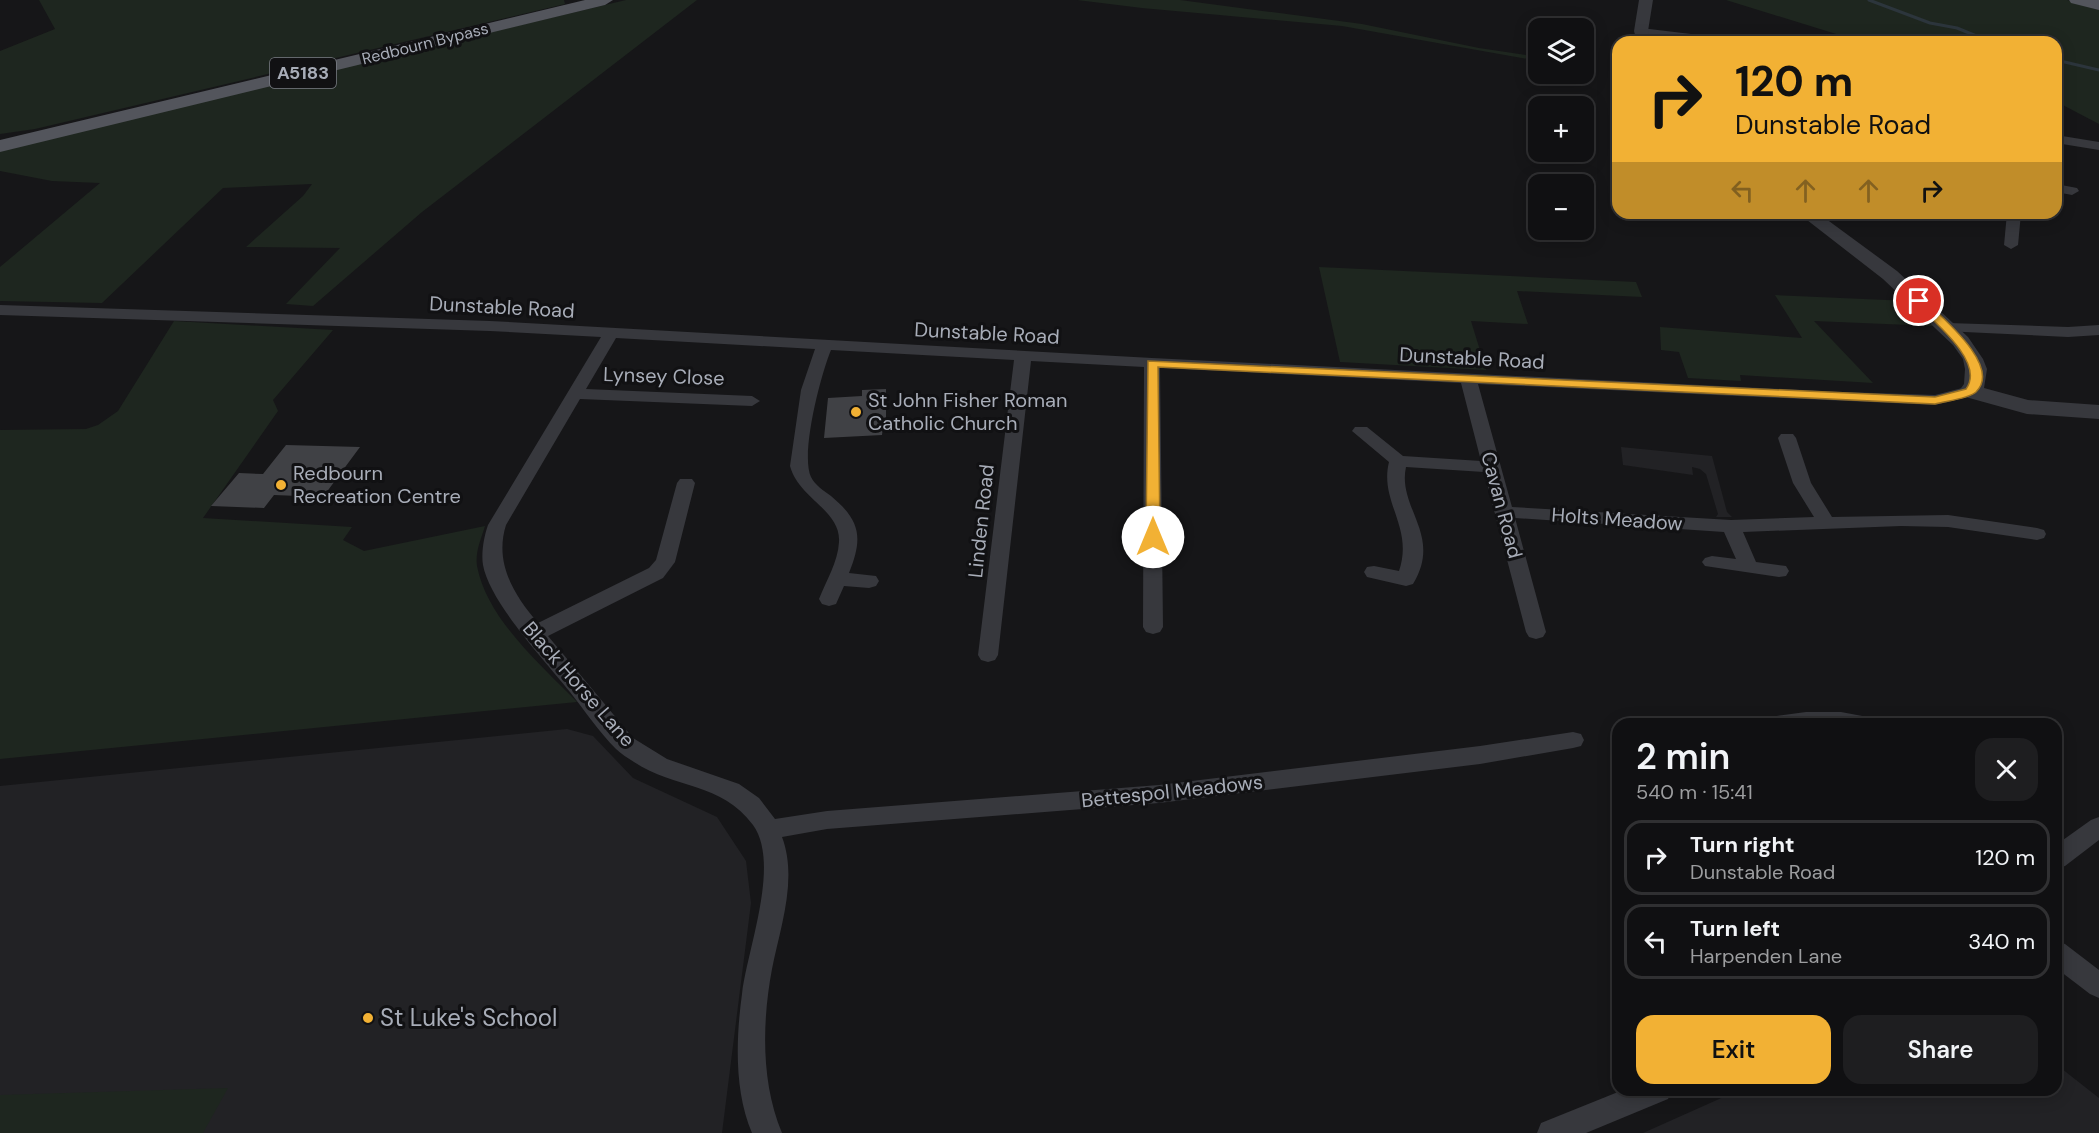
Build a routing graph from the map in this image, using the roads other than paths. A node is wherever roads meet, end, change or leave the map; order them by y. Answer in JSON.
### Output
{"nodes":[{"id":1,"x":605,"y":0,"type":"edge"},
{"id":2,"x":1646,"y":0,"type":"edge"},
{"id":3,"x":2077,"y":0,"type":"edge"},
{"id":4,"x":2099,"y":6,"type":"edge"},
{"id":5,"x":1642,"y":36,"type":"edge"},
{"id":6,"x":2062,"y":140,"type":"edge"},
{"id":7,"x":0,"y":146,"type":"edge"},
{"id":8,"x":2099,"y":146,"type":"edge"},
{"id":9,"x":2062,"y":189,"type":"edge"},
{"id":10,"x":2072,"y":191,"type":"dead end"},
{"id":11,"x":1815,"y":219,"type":"edge"},
{"id":12,"x":2013,"y":219,"type":"edge"},
{"id":13,"x":2011,"y":245,"type":"dead end"},
{"id":14,"x":0,"y":309,"type":"edge"},
{"id":15,"x":1948,"y":328,"type":"junction"},
{"id":16,"x":2099,"y":330,"type":"edge"},
{"id":17,"x":611,"y":333,"type":"junction"},
{"id":18,"x":825,"y":345,"type":"junction"},
{"id":19,"x":1022,"y":356,"type":"junction"},
{"id":20,"x":1152,"y":363,"type":"junction"},
{"id":21,"x":1468,"y":379,"type":"junction"},
{"id":22,"x":1970,"y":391,"type":"junction"},
{"id":23,"x":574,"y":394,"type":"junction"},
{"id":24,"x":752,"y":401,"type":"dead end"},
{"id":25,"x":2099,"y":411,"type":"edge"},
{"id":26,"x":1360,"y":431,"type":"dead end"},
{"id":27,"x":1787,"y":438,"type":"dead end"},
{"id":28,"x":1398,"y":462,"type":"junction"},
{"id":29,"x":1492,"y":467,"type":"junction"},
{"id":30,"x":686,"y":483,"type":"dead end"},
{"id":31,"x":1504,"y":512,"type":"junction"},
{"id":32,"x":1827,"y":523,"type":"junction"},
{"id":33,"x":1731,"y":526,"type":"junction"},
{"id":34,"x":2037,"y":534,"type":"dead end"},
{"id":35,"x":1712,"y":562,"type":"dead end"},
{"id":36,"x":1749,"y":567,"type":"junction"},
{"id":37,"x":1779,"y":571,"type":"dead end"},
{"id":38,"x":1374,"y":572,"type":"dead end"},
{"id":39,"x":836,"y":579,"type":"junction"},
{"id":40,"x":869,"y":581,"type":"dead end"},
{"id":41,"x":829,"y":599,"type":"dead end"},
{"id":42,"x":1153,"y":627,"type":"dead end"},
{"id":43,"x":1536,"y":632,"type":"dead end"},
{"id":44,"x":534,"y":634,"type":"junction"},
{"id":45,"x":988,"y":655,"type":"dead end"},
{"id":46,"x":1573,"y":740,"type":"dead end"},
{"id":47,"x":2099,"y":827,"type":"edge"},
{"id":48,"x":769,"y":830,"type":"junction"},
{"id":49,"x":2062,"y":852,"type":"edge"},
{"id":50,"x":2062,"y":957,"type":"edge"},
{"id":51,"x":2099,"y":986,"type":"edge"},
{"id":52,"x":1643,"y":1096,"type":"edge"},
{"id":53,"x":768,"y":1133,"type":"edge"},
{"id":54,"x":1551,"y":1133,"type":"edge"}],
"edges":[{"from":1,"to":7,"type":"main road","name":"Redbourn Bypass","number":"A5183"},
{"from":2,"to":5,"type":"street"},
{"from":3,"to":4,"type":"main road"},
{"from":6,"to":8,"type":"street"},
{"from":9,"to":10,"type":"street"},
{"from":11,"to":15,"type":"street"},
{"from":12,"to":13,"type":"street"},
{"from":14,"to":17,"type":"street","name":"Dunstable Road"},
{"from":15,"to":16,"type":"street"},
{"from":15,"to":22,"type":"street"},
{"from":17,"to":18,"type":"street","name":"Dunstable Road"},
{"from":17,"to":23,"type":"street","name":"Black Horse Lane"},
{"from":18,"to":19,"type":"street","name":"Dunstable Road"},
{"from":18,"to":39,"type":"street"},
{"from":19,"to":20,"type":"street","name":"Dunstable Road"},
{"from":19,"to":45,"type":"street","name":"Linden Road"},
{"from":20,"to":21,"type":"street","name":"Dunstable Road"},
{"from":20,"to":42,"type":"street"},
{"from":21,"to":22,"type":"street","name":"Dunstable Road"},
{"from":21,"to":29,"type":"street","name":"Cavan Road"},
{"from":22,"to":25,"type":"street"},
{"from":23,"to":24,"type":"street","name":"Lynsey Close"},
{"from":23,"to":44,"type":"street","name":"Black Horse Lane"},
{"from":26,"to":28,"type":"street"},
{"from":27,"to":32,"type":"street"},
{"from":28,"to":29,"type":"street"},
{"from":28,"to":38,"type":"street"},
{"from":29,"to":31,"type":"street","name":"Cavan Road"},
{"from":30,"to":44,"type":"street"},
{"from":31,"to":33,"type":"street","name":"Holts Meadow"},
{"from":31,"to":43,"type":"street","name":"Cavan Road"},
{"from":32,"to":33,"type":"street","name":"Holts Meadow"},
{"from":32,"to":34,"type":"street","name":"Holts Meadow"},
{"from":33,"to":36,"type":"street"},
{"from":35,"to":36,"type":"street"},
{"from":36,"to":37,"type":"street"},
{"from":39,"to":40,"type":"street"},
{"from":39,"to":41,"type":"street"},
{"from":44,"to":48,"type":"street","name":"Black Horse Lane"},
{"from":46,"to":48,"type":"street","name":"Bettespol Meadows"},
{"from":47,"to":49,"type":"street"},
{"from":48,"to":53,"type":"street","name":"Black Horse Lane"},
{"from":50,"to":51,"type":"street"},
{"from":52,"to":54,"type":"street"}]}
